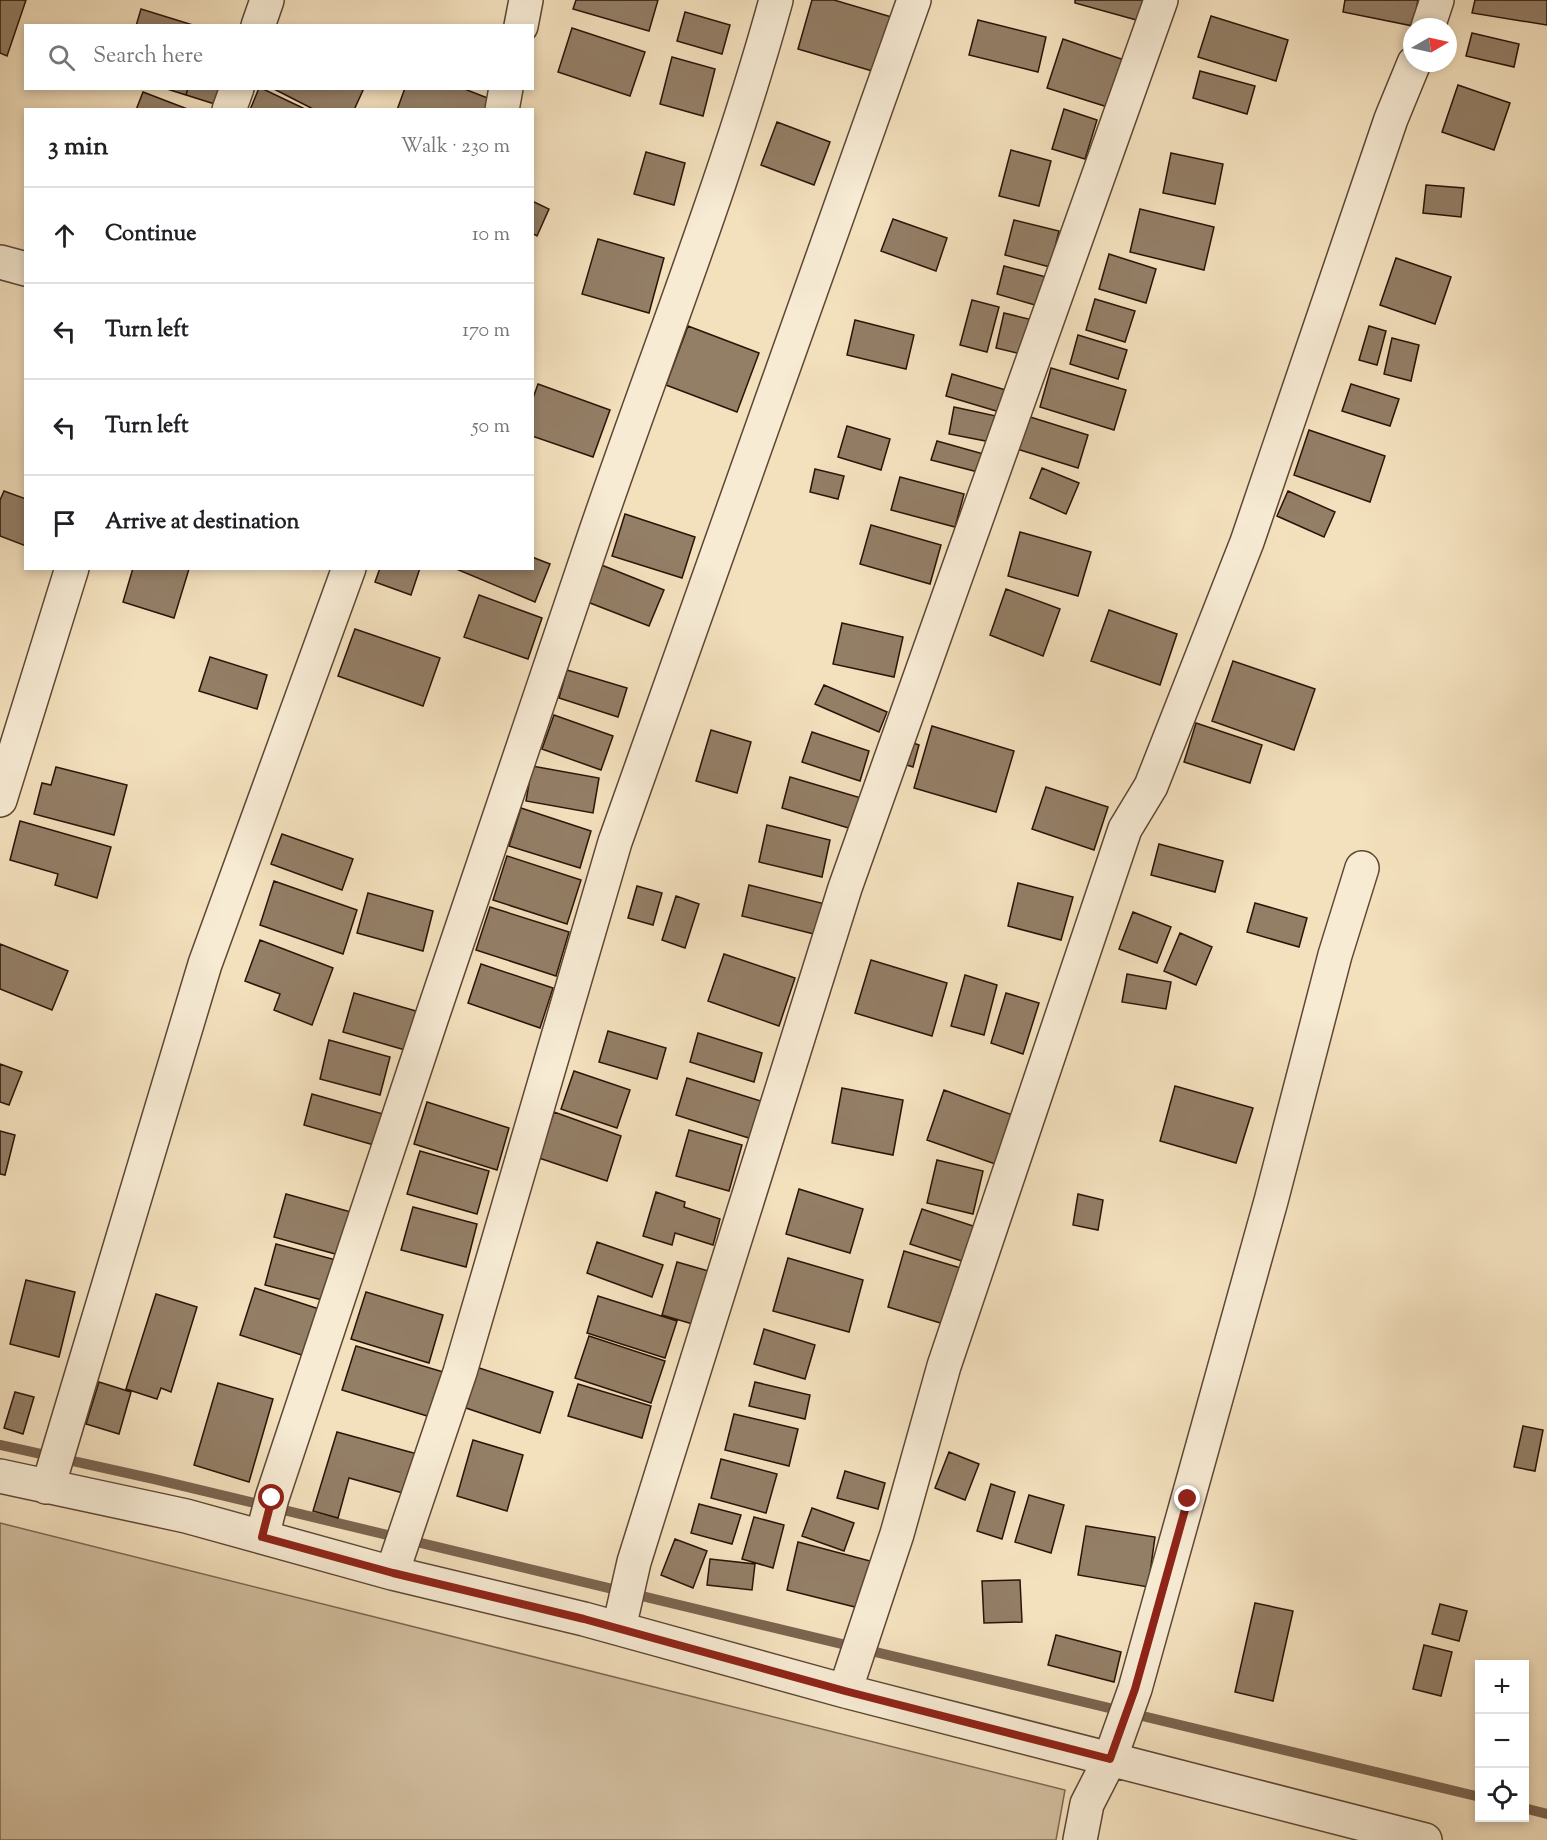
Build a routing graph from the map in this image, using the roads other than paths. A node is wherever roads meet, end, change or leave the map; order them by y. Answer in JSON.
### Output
{"nodes":[{"id":1,"x":267,"y":0,"type":"edge"},
{"id":2,"x":526,"y":0,"type":"edge"},
{"id":3,"x":776,"y":0,"type":"edge"},
{"id":4,"x":914,"y":0,"type":"edge"},
{"id":5,"x":1161,"y":0,"type":"edge"},
{"id":6,"x":1437,"y":0,"type":"edge"},
{"id":7,"x":1431,"y":18,"type":"edge"},
{"id":8,"x":259,"y":24,"type":"edge"},
{"id":9,"x":520,"y":24,"type":"edge"},
{"id":10,"x":1410,"y":72,"type":"edge"},
{"id":11,"x":236,"y":90,"type":"edge"},
{"id":12,"x":506,"y":90,"type":"edge"},
{"id":13,"x":230,"y":108,"type":"edge"},
{"id":14,"x":502,"y":108,"type":"edge"},
{"id":15,"x":0,"y":262,"type":"edge"},
{"id":16,"x":24,"y":268,"type":"edge"},
{"id":17,"x":71,"y":570,"type":"edge"},
{"id":18,"x":348,"y":570,"type":"edge"},
{"id":19,"x":0,"y":800,"type":"edge"},
{"id":20,"x":1362,"y":868,"type":"dead end"},
{"id":21,"x":0,"y":1476,"type":"edge"},
{"id":22,"x":48,"y":1482,"type":"junction"},
{"id":23,"x":266,"y":1521,"type":"junction"},
{"id":24,"x":395,"y":1566,"type":"junction"},
{"id":25,"x":620,"y":1622,"type":"junction"},
{"id":26,"x":849,"y":1678,"type":"junction"},
{"id":27,"x":1114,"y":1748,"type":"junction"},
{"id":28,"x":1080,"y":1840,"type":"edge"},
{"id":29,"x":1425,"y":1840,"type":"edge"}],
"edges":[{"from":1,"to":8,"type":"street"},
{"from":2,"to":9,"type":"street"},
{"from":3,"to":23,"type":"street"},
{"from":4,"to":24,"type":"street"},
{"from":5,"to":25,"type":"street"},
{"from":6,"to":7,"type":"street"},
{"from":10,"to":26,"type":"street"},
{"from":11,"to":13,"type":"street"},
{"from":12,"to":14,"type":"street"},
{"from":15,"to":16,"type":"street"},
{"from":17,"to":19,"type":"street"},
{"from":18,"to":22,"type":"street"},
{"from":20,"to":27,"type":"street"},
{"from":21,"to":22,"type":"street"},
{"from":22,"to":23,"type":"street"},
{"from":23,"to":24,"type":"street"},
{"from":24,"to":25,"type":"street"},
{"from":25,"to":26,"type":"street"},
{"from":26,"to":27,"type":"street"},
{"from":27,"to":28,"type":"street"},
{"from":27,"to":29,"type":"street"}]}
